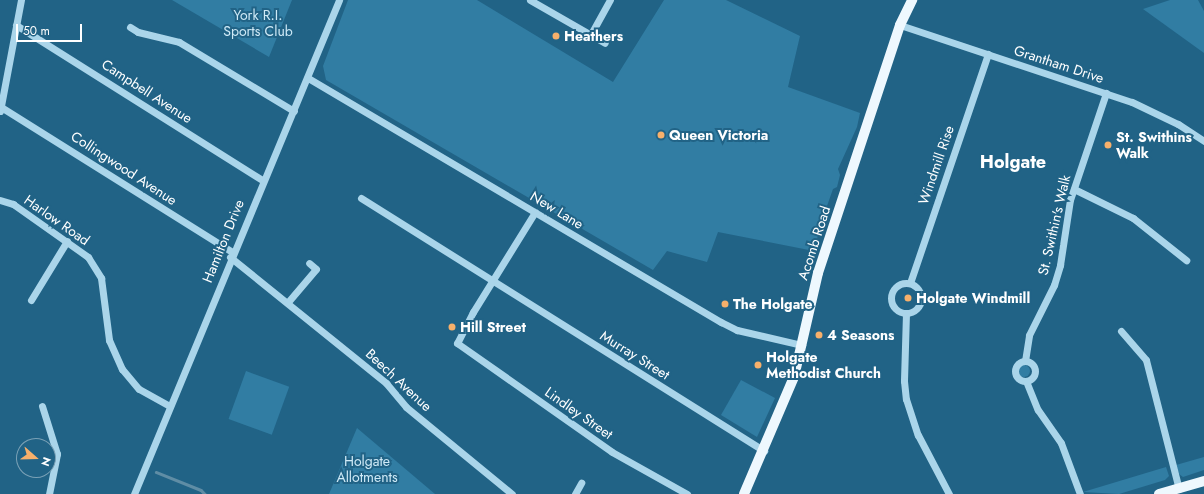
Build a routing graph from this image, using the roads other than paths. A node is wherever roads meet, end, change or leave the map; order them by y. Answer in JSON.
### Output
{"nodes":[{"id":1,"x":21,"y":0,"type":"edge"},
{"id":2,"x":339,"y":0,"type":"edge"},
{"id":3,"x":530,"y":0,"type":"edge"},
{"id":4,"x":610,"y":0,"type":"edge"},
{"id":5,"x":912,"y":0,"type":"edge"},
{"id":6,"x":16,"y":25,"type":"junction"},
{"id":7,"x":900,"y":25,"type":"junction"},
{"id":8,"x":130,"y":27,"type":"dead end"},
{"id":9,"x":591,"y":34,"type":"junction"},
{"id":10,"x":605,"y":43,"type":"dead end"},
{"id":11,"x":988,"y":54,"type":"junction"},
{"id":12,"x":308,"y":78,"type":"junction"},
{"id":13,"x":1106,"y":93,"type":"junction"},
{"id":14,"x":0,"y":109,"type":"edge"},
{"id":15,"x":294,"y":111,"type":"junction"},
{"id":16,"x":1204,"y":141,"type":"edge"},
{"id":17,"x":262,"y":180,"type":"junction"},
{"id":18,"x":1074,"y":189,"type":"junction"},
{"id":19,"x":361,"y":198,"type":"dead end"},
{"id":20,"x":0,"y":200,"type":"edge"},
{"id":21,"x":535,"y":212,"type":"junction"},
{"id":22,"x":67,"y":241,"type":"junction"},
{"id":23,"x":231,"y":254,"type":"junction"},
{"id":24,"x":1186,"y":260,"type":"dead end"},
{"id":25,"x":309,"y":262,"type":"dead end"},
{"id":26,"x":492,"y":282,"type":"junction"},
{"id":27,"x":910,"y":283,"type":"junction"},
{"id":28,"x":31,"y":300,"type":"dead end"},
{"id":29,"x":288,"y":302,"type":"junction"},
{"id":30,"x":906,"y":313,"type":"junction"},
{"id":31,"x":1121,"y":330,"type":"dead end"},
{"id":32,"x":802,"y":345,"type":"junction"},
{"id":33,"x":1025,"y":361,"type":"junction"},
{"id":34,"x":1026,"y":381,"type":"junction"},
{"id":35,"x":42,"y":406,"type":"dead end"},
{"id":36,"x":170,"y":406,"type":"junction"},
{"id":37,"x":764,"y":451,"type":"junction"},
{"id":38,"x":1204,"y":481,"type":"edge"},
{"id":39,"x":581,"y":483,"type":"dead end"},
{"id":40,"x":1179,"y":489,"type":"junction"},
{"id":41,"x":49,"y":494,"type":"edge"},
{"id":42,"x":134,"y":494,"type":"edge"},
{"id":43,"x":512,"y":494,"type":"edge"},
{"id":44,"x":575,"y":494,"type":"edge"},
{"id":45,"x":687,"y":494,"type":"edge"},
{"id":46,"x":744,"y":494,"type":"edge"},
{"id":47,"x":948,"y":494,"type":"edge"},
{"id":48,"x":1080,"y":494,"type":"edge"},
{"id":49,"x":1159,"y":494,"type":"edge"}],
"edges":[{"from":1,"to":6,"type":"street"},
{"from":2,"to":12,"type":"street","name":"Hamilton Drive"},
{"from":3,"to":9,"type":"street"},
{"from":4,"to":9,"type":"street"},
{"from":5,"to":7,"type":"main road","name":"Acomb Road"},
{"from":6,"to":14,"type":"street"},
{"from":6,"to":17,"type":"street","name":"Campbell Avenue"},
{"from":7,"to":11,"type":"street","name":"Grantham Drive"},
{"from":7,"to":32,"type":"main road","name":"Acomb Road"},
{"from":8,"to":15,"type":"street"},
{"from":9,"to":10,"type":"street"},
{"from":11,"to":13,"type":"street","name":"Grantham Drive"},
{"from":11,"to":27,"type":"street","name":"Windmill Rise"},
{"from":12,"to":15,"type":"street","name":"Hamilton Drive"},
{"from":12,"to":21,"type":"street","name":"New Lane"},
{"from":13,"to":16,"type":"street","name":"Grantham Drive"},
{"from":13,"to":18,"type":"street","name":"St. Swithin's Walk"},
{"from":14,"to":23,"type":"street","name":"Collingwood Avenue"},
{"from":15,"to":17,"type":"street","name":"Hamilton Drive"},
{"from":17,"to":23,"type":"street","name":"Hamilton Drive"},
{"from":18,"to":24,"type":"street"},
{"from":18,"to":33,"type":"street","name":"St. Swithin's Walk"},
{"from":19,"to":26,"type":"street","name":"Murray Street"},
{"from":20,"to":22,"type":"street","name":"Harlow Road"},
{"from":21,"to":26,"type":"street"},
{"from":21,"to":32,"type":"street","name":"New Lane"},
{"from":22,"to":28,"type":"street"},
{"from":22,"to":36,"type":"street","name":"Harlow Road"},
{"from":23,"to":29,"type":"street","name":"Beech Avenue"},
{"from":23,"to":36,"type":"street","name":"Hamilton Drive"},
{"from":25,"to":29,"type":"street"},
{"from":26,"to":37,"type":"street","name":"Murray Street"},
{"from":26,"to":45,"type":"street","name":"Lindley Street"},
{"from":27,"to":30,"type":"street"},
{"from":27,"to":30,"type":"street"},
{"from":29,"to":43,"type":"street","name":"Beech Avenue"},
{"from":30,"to":47,"type":"street"},
{"from":31,"to":40,"type":"street"},
{"from":32,"to":37,"type":"main road","name":"Acomb Road"},
{"from":33,"to":34,"type":"street"},
{"from":33,"to":34,"type":"street","name":"St. Swithin's Walk"},
{"from":34,"to":48,"type":"street","name":"St. Swithin's Walk"},
{"from":35,"to":41,"type":"street"},
{"from":36,"to":42,"type":"street","name":"Hamilton Drive"},
{"from":37,"to":46,"type":"main road","name":"Acomb Road"},
{"from":38,"to":40,"type":"main road"},
{"from":39,"to":44,"type":"street"},
{"from":40,"to":49,"type":"main road"}]}
